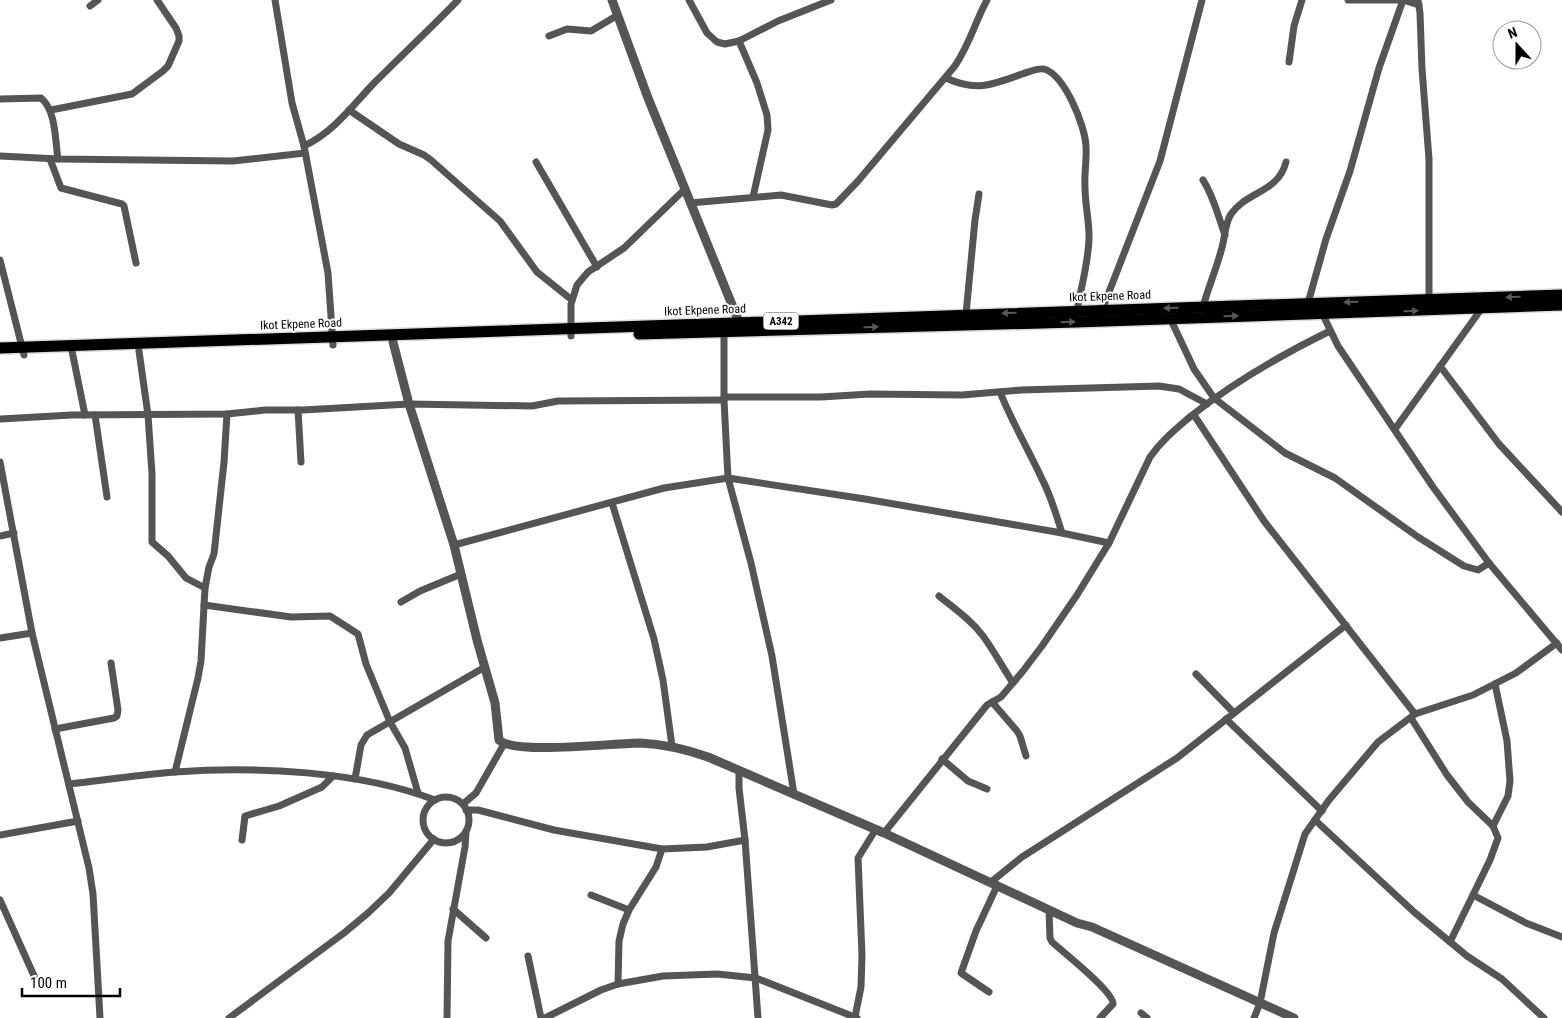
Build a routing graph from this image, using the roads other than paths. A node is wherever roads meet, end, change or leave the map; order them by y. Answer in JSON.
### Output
{"nodes":[{"id":1,"x":98,"y":0,"type":"edge"},
{"id":2,"x":157,"y":0,"type":"edge"},
{"id":3,"x":275,"y":0,"type":"edge"},
{"id":4,"x":458,"y":0,"type":"edge"},
{"id":5,"x":612,"y":0,"type":"edge"},
{"id":6,"x":689,"y":0,"type":"edge"},
{"id":7,"x":831,"y":0,"type":"edge"},
{"id":8,"x":986,"y":0,"type":"edge"},
{"id":9,"x":1202,"y":0,"type":"edge"},
{"id":10,"x":1302,"y":0,"type":"edge"},
{"id":11,"x":1348,"y":0,"type":"edge"},
{"id":12,"x":1403,"y":0,"type":"edge"},
{"id":13,"x":1418,"y":2,"type":"edge"},
{"id":14,"x":90,"y":6,"type":"dead end"},
{"id":15,"x":618,"y":15,"type":"junction"},
{"id":16,"x":549,"y":36,"type":"dead end"},
{"id":17,"x":739,"y":41,"type":"junction"},
{"id":18,"x":1289,"y":62,"type":"dead end"},
{"id":19,"x":946,"y":78,"type":"junction"},
{"id":20,"x":0,"y":99,"type":"edge"},
{"id":21,"x":51,"y":110,"type":"junction"},
{"id":22,"x":350,"y":110,"type":"junction"},
{"id":23,"x":304,"y":150,"type":"junction"},
{"id":24,"x":0,"y":156,"type":"edge"},
{"id":25,"x":54,"y":159,"type":"junction"},
{"id":26,"x":536,"y":162,"type":"dead end"},
{"id":27,"x":1286,"y":162,"type":"dead end"},
{"id":28,"x":1203,"y":180,"type":"dead end"},
{"id":29,"x":684,"y":189,"type":"junction"},
{"id":30,"x":979,"y":194,"type":"dead end"},
{"id":31,"x":753,"y":197,"type":"junction"},
{"id":32,"x":690,"y":203,"type":"junction"},
{"id":33,"x":1225,"y":235,"type":"junction"},
{"id":34,"x":0,"y":260,"type":"edge"},
{"id":35,"x":136,"y":263,"type":"dead end"},
{"id":36,"x":597,"y":267,"type":"junction"},
{"id":37,"x":1562,"y":295,"type":"edge"},
{"id":38,"x":1429,"y":299,"type":"junction"},
{"id":39,"x":572,"y":300,"type":"junction"},
{"id":40,"x":1308,"y":303,"type":"junction"},
{"id":41,"x":1562,"y":306,"type":"edge"},
{"id":42,"x":1203,"y":307,"type":"junction"},
{"id":43,"x":1482,"y":308,"type":"junction"},
{"id":44,"x":1102,"y":310,"type":"junction"},
{"id":45,"x":1077,"y":311,"type":"junction"},
{"id":46,"x":1322,"y":313,"type":"junction"},
{"id":47,"x":966,"y":314,"type":"junction"},
{"id":48,"x":1170,"y":318,"type":"junction"},
{"id":49,"x":739,"y":322,"type":"junction"},
{"id":50,"x":724,"y":331,"type":"junction"},
{"id":51,"x":1330,"y":331,"type":"junction"},
{"id":52,"x":571,"y":333,"type":"junction"},
{"id":53,"x":333,"y":341,"type":"junction"},
{"id":54,"x":393,"y":342,"type":"junction"},
{"id":55,"x":0,"y":348,"type":"edge"},
{"id":56,"x":72,"y":349,"type":"junction"},
{"id":57,"x":23,"y":351,"type":"junction"},
{"id":58,"x":139,"y":351,"type":"junction"},
{"id":59,"x":0,"y":355,"type":"edge"},
{"id":60,"x":1440,"y":366,"type":"junction"},
{"id":61,"x":1000,"y":392,"type":"junction"},
{"id":62,"x":724,"y":398,"type":"junction"},
{"id":63,"x":1214,"y":398,"type":"junction"},
{"id":64,"x":409,"y":404,"type":"junction"},
{"id":65,"x":1206,"y":404,"type":"junction"},
{"id":66,"x":298,"y":410,"type":"junction"},
{"id":67,"x":228,"y":414,"type":"junction"},
{"id":68,"x":85,"y":415,"type":"junction"},
{"id":69,"x":94,"y":415,"type":"junction"},
{"id":70,"x":148,"y":415,"type":"junction"},
{"id":71,"x":1194,"y":415,"type":"junction"},
{"id":72,"x":0,"y":418,"type":"edge"},
{"id":73,"x":1394,"y":429,"type":"junction"},
{"id":74,"x":0,"y":462,"type":"edge"},
{"id":75,"x":301,"y":462,"type":"dead end"},
{"id":76,"x":728,"y":478,"type":"junction"},
{"id":77,"x":107,"y":497,"type":"dead end"},
{"id":78,"x":612,"y":503,"type":"junction"},
{"id":79,"x":1562,"y":512,"type":"edge"},
{"id":80,"x":14,"y":533,"type":"junction"},
{"id":81,"x":1062,"y":533,"type":"junction"},
{"id":82,"x":0,"y":536,"type":"edge"},
{"id":83,"x":1109,"y":543,"type":"junction"},
{"id":84,"x":454,"y":545,"type":"junction"},
{"id":85,"x":1489,"y":564,"type":"junction"},
{"id":86,"x":461,"y":574,"type":"junction"},
{"id":87,"x":205,"y":588,"type":"junction"},
{"id":88,"x":939,"y":596,"type":"dead end"},
{"id":89,"x":402,"y":602,"type":"dead end"},
{"id":90,"x":204,"y":605,"type":"junction"},
{"id":91,"x":1346,"y":625,"type":"junction"},
{"id":92,"x":32,"y":633,"type":"junction"},
{"id":93,"x":0,"y":638,"type":"edge"},
{"id":94,"x":1557,"y":643,"type":"junction"},
{"id":95,"x":1562,"y":650,"type":"edge"},
{"id":96,"x":111,"y":663,"type":"dead end"},
{"id":97,"x":485,"y":668,"type":"junction"},
{"id":98,"x":1196,"y":674,"type":"dead end"},
{"id":99,"x":1013,"y":683,"type":"junction"},
{"id":100,"x":1495,"y":684,"type":"junction"},
{"id":101,"x":992,"y":702,"type":"junction"},
{"id":102,"x":1234,"y":713,"type":"junction"},
{"id":103,"x":1413,"y":716,"type":"junction"},
{"id":104,"x":1226,"y":719,"type":"junction"},
{"id":105,"x":390,"y":722,"type":"junction"},
{"id":106,"x":55,"y":729,"type":"junction"},
{"id":107,"x":504,"y":744,"type":"junction"},
{"id":108,"x":672,"y":746,"type":"junction"},
{"id":109,"x":1026,"y":756,"type":"dead end"},
{"id":110,"x":942,"y":759,"type":"junction"},
{"id":111,"x":739,"y":770,"type":"junction"},
{"id":112,"x":175,"y":772,"type":"junction"},
{"id":113,"x":332,"y":776,"type":"junction"},
{"id":114,"x":355,"y":779,"type":"junction"},
{"id":115,"x":69,"y":784,"type":"junction"},
{"id":116,"x":987,"y":789,"type":"dead end"},
{"id":117,"x":418,"y":793,"type":"junction"},
{"id":118,"x":794,"y":794,"type":"junction"},
{"id":119,"x":434,"y":800,"type":"junction"},
{"id":120,"x":464,"y":807,"type":"junction"},
{"id":121,"x":1322,"y":810,"type":"junction"},
{"id":122,"x":1314,"y":820,"type":"junction"},
{"id":123,"x":78,"y":821,"type":"junction"},
{"id":124,"x":1493,"y":826,"type":"junction"},
{"id":125,"x":880,"y":831,"type":"junction"},
{"id":126,"x":466,"y":832,"type":"junction"},
{"id":127,"x":0,"y":836,"type":"edge"},
{"id":128,"x":434,"y":839,"type":"junction"},
{"id":129,"x":242,"y":840,"type":"dead end"},
{"id":130,"x":745,"y":840,"type":"junction"},
{"id":131,"x":662,"y":849,"type":"junction"},
{"id":132,"x":994,"y":884,"type":"junction"},
{"id":133,"x":592,"y":895,"type":"dead end"},
{"id":134,"x":1473,"y":895,"type":"junction"},
{"id":135,"x":0,"y":900,"type":"edge"},
{"id":136,"x":453,"y":909,"type":"junction"},
{"id":137,"x":629,"y":910,"type":"junction"},
{"id":138,"x":1049,"y":910,"type":"junction"},
{"id":139,"x":1562,"y":937,"type":"edge"},
{"id":140,"x":486,"y":938,"type":"dead end"},
{"id":141,"x":1450,"y":942,"type":"junction"},
{"id":142,"x":528,"y":956,"type":"dead end"},
{"id":143,"x":34,"y":978,"type":"dead end"},
{"id":144,"x":756,"y":978,"type":"junction"},
{"id":145,"x":618,"y":984,"type":"junction"},
{"id":146,"x":989,"y":992,"type":"dead end"},
{"id":147,"x":1260,"y":1003,"type":"junction"},
{"id":148,"x":100,"y":1018,"type":"edge"},
{"id":149,"x":229,"y":1018,"type":"edge"},
{"id":150,"x":447,"y":1018,"type":"edge"},
{"id":151,"x":543,"y":1018,"type":"edge"},
{"id":152,"x":758,"y":1018,"type":"edge"},
{"id":153,"x":856,"y":1018,"type":"edge"},
{"id":154,"x":1100,"y":1018,"type":"edge"},
{"id":155,"x":1254,"y":1018,"type":"edge"},
{"id":156,"x":1294,"y":1018,"type":"edge"},
{"id":157,"x":1544,"y":1018,"type":"edge"}],
"edges":[{"from":1,"to":14,"type":"street"},
{"from":2,"to":21,"type":"street"},
{"from":3,"to":23,"type":"street"},
{"from":4,"to":22,"type":"street"},
{"from":5,"to":15,"type":"street"},
{"from":6,"to":17,"type":"street"},
{"from":7,"to":17,"type":"street"},
{"from":8,"to":19,"type":"street"},
{"from":9,"to":44,"type":"street"},
{"from":10,"to":18,"type":"street"},
{"from":11,"to":12,"type":"street"},
{"from":12,"to":13,"type":"street"},
{"from":12,"to":40,"type":"street"},
{"from":13,"to":38,"type":"street"},
{"from":15,"to":16,"type":"street"},
{"from":15,"to":29,"type":"street"},
{"from":17,"to":31,"type":"street"},
{"from":19,"to":31,"type":"street"},
{"from":19,"to":45,"type":"street"},
{"from":20,"to":21,"type":"street"},
{"from":21,"to":25,"type":"street"},
{"from":22,"to":23,"type":"street"},
{"from":22,"to":39,"type":"street"},
{"from":23,"to":25,"type":"street"},
{"from":23,"to":53,"type":"street"},
{"from":24,"to":25,"type":"street"},
{"from":25,"to":35,"type":"street"},
{"from":26,"to":36,"type":"street"},
{"from":27,"to":33,"type":"street"},
{"from":28,"to":33,"type":"street"},
{"from":29,"to":32,"type":"street"},
{"from":29,"to":36,"type":"street"},
{"from":30,"to":47,"type":"street"},
{"from":31,"to":32,"type":"street"},
{"from":32,"to":49,"type":"street"},
{"from":33,"to":42,"type":"street"},
{"from":34,"to":57,"type":"street"},
{"from":36,"to":39,"type":"street"},
{"from":37,"to":38,"type":"highway","name":"Ikot Ekpene Road","number":"A342","one_way":true},
{"from":38,"to":40,"type":"highway","name":"Ikot Ekpene Road","number":"A342","one_way":true},
{"from":39,"to":52,"type":"street"},
{"from":40,"to":42,"type":"highway","name":"Ikot Ekpene Road","number":"A342"},
{"from":41,"to":43,"type":"highway","name":"Ikot Ekpene Road","number":"A342"},
{"from":42,"to":44,"type":"highway","name":"Ikot Ekpene Road","number":"A342","one_way":true},
{"from":46,"to":43,"type":"highway","name":"Ikot Ekpene Road","number":"A342","one_way":true},
{"from":43,"to":60,"type":"street"},
{"from":44,"to":45,"type":"highway","name":"Ikot Ekpene Road","number":"A342"},
{"from":45,"to":47,"type":"highway","name":"Ikot Ekpene Road","number":"A342","one_way":true},
{"from":48,"to":46,"type":"highway","name":"Ikot Ekpene Road","number":"A342","one_way":true},
{"from":46,"to":51,"type":"street"},
{"from":47,"to":49,"type":"highway","name":"Ikot Ekpene Road","number":"A342"},
{"from":50,"to":48,"type":"highway","name":"Ikot Ekpene Road","number":"A342","one_way":true},
{"from":48,"to":63,"type":"street"},
{"from":49,"to":52,"type":"highway","name":"Ikot Ekpene Road","number":"A342"},
{"from":50,"to":52,"type":"highway","name":"Ikot Ekpene Road","number":"A342"},
{"from":50,"to":62,"type":"street"},
{"from":51,"to":63,"type":"street"},
{"from":51,"to":73,"type":"street"},
{"from":52,"to":53,"type":"highway","name":"Ikot Ekpene Road","number":"A342"},
{"from":52,"to":54,"type":"highway","name":"Ikot Ekpene Road","number":"A342"},
{"from":53,"to":54,"type":"highway","name":"Ikot Ekpene Road","number":"A342"},
{"from":53,"to":56,"type":"highway","name":"Ikot Ekpene Road","number":"A342"},
{"from":53,"to":58,"type":"highway","name":"Ikot Ekpene Road","number":"A342"},
{"from":54,"to":64,"type":"street"},
{"from":55,"to":57,"type":"highway","name":"Ikot Ekpene Road","number":"A342"},
{"from":56,"to":57,"type":"highway","name":"Ikot Ekpene Road","number":"A342"},
{"from":56,"to":58,"type":"highway","name":"Ikot Ekpene Road","number":"A342"},
{"from":56,"to":68,"type":"street"},
{"from":57,"to":59,"type":"highway","name":"Ikot Ekpene Road","number":"A342"},
{"from":58,"to":70,"type":"street"},
{"from":60,"to":73,"type":"street"},
{"from":60,"to":79,"type":"street"},
{"from":61,"to":62,"type":"street"},
{"from":61,"to":65,"type":"street"},
{"from":61,"to":81,"type":"street"},
{"from":62,"to":64,"type":"street"},
{"from":62,"to":76,"type":"street"},
{"from":63,"to":65,"type":"street"},
{"from":63,"to":85,"type":"street"},
{"from":64,"to":66,"type":"street"},
{"from":64,"to":84,"type":"street"},
{"from":65,"to":71,"type":"street"},
{"from":66,"to":67,"type":"street"},
{"from":66,"to":75,"type":"street"},
{"from":67,"to":70,"type":"street"},
{"from":67,"to":87,"type":"street"},
{"from":68,"to":69,"type":"street"},
{"from":68,"to":72,"type":"street"},
{"from":69,"to":70,"type":"street"},
{"from":69,"to":77,"type":"street"},
{"from":70,"to":87,"type":"street"},
{"from":71,"to":83,"type":"street"},
{"from":71,"to":91,"type":"street"},
{"from":73,"to":85,"type":"street"},
{"from":74,"to":80,"type":"street"},
{"from":76,"to":78,"type":"street"},
{"from":76,"to":81,"type":"street"},
{"from":76,"to":118,"type":"street"},
{"from":78,"to":84,"type":"street"},
{"from":78,"to":108,"type":"street"},
{"from":80,"to":82,"type":"street"},
{"from":80,"to":92,"type":"street"},
{"from":81,"to":83,"type":"street"},
{"from":83,"to":99,"type":"street"},
{"from":84,"to":86,"type":"street"},
{"from":85,"to":94,"type":"street"},
{"from":86,"to":89,"type":"street"},
{"from":86,"to":97,"type":"street"},
{"from":87,"to":90,"type":"street"},
{"from":88,"to":99,"type":"street"},
{"from":90,"to":105,"type":"street"},
{"from":90,"to":112,"type":"street"},
{"from":91,"to":102,"type":"street"},
{"from":91,"to":103,"type":"street"},
{"from":92,"to":93,"type":"street"},
{"from":92,"to":106,"type":"street"},
{"from":94,"to":95,"type":"street"},
{"from":94,"to":100,"type":"street"},
{"from":96,"to":106,"type":"street"},
{"from":97,"to":105,"type":"street"},
{"from":97,"to":107,"type":"street"},
{"from":98,"to":102,"type":"street"},
{"from":99,"to":101,"type":"street"},
{"from":100,"to":103,"type":"street"},
{"from":100,"to":124,"type":"street"},
{"from":101,"to":109,"type":"street"},
{"from":101,"to":110,"type":"street"},
{"from":102,"to":104,"type":"street"},
{"from":103,"to":121,"type":"street"},
{"from":103,"to":124,"type":"street"},
{"from":104,"to":121,"type":"street"},
{"from":104,"to":132,"type":"street"},
{"from":105,"to":114,"type":"street"},
{"from":105,"to":117,"type":"street"},
{"from":106,"to":115,"type":"street"},
{"from":107,"to":108,"type":"street"},
{"from":107,"to":120,"type":"street"},
{"from":108,"to":111,"type":"street"},
{"from":110,"to":116,"type":"street"},
{"from":110,"to":125,"type":"street"},
{"from":111,"to":118,"type":"street"},
{"from":111,"to":130,"type":"street"},
{"from":112,"to":113,"type":"street"},
{"from":112,"to":115,"type":"street"},
{"from":113,"to":114,"type":"street"},
{"from":113,"to":129,"type":"street"},
{"from":114,"to":117,"type":"street"},
{"from":115,"to":123,"type":"street"},
{"from":117,"to":119,"type":"street"},
{"from":118,"to":125,"type":"street"},
{"from":119,"to":120,"type":"street"},
{"from":119,"to":128,"type":"street"},
{"from":120,"to":126,"type":"street"},
{"from":120,"to":131,"type":"street"},
{"from":121,"to":122,"type":"street"},
{"from":122,"to":141,"type":"street"},
{"from":122,"to":147,"type":"street"},
{"from":123,"to":127,"type":"street"},
{"from":123,"to":148,"type":"street"},
{"from":124,"to":134,"type":"street"},
{"from":125,"to":132,"type":"street"},
{"from":125,"to":153,"type":"street"},
{"from":126,"to":128,"type":"street"},
{"from":126,"to":136,"type":"street"},
{"from":128,"to":149,"type":"street"},
{"from":130,"to":131,"type":"street"},
{"from":130,"to":144,"type":"street"},
{"from":131,"to":137,"type":"street"},
{"from":132,"to":138,"type":"street"},
{"from":132,"to":146,"type":"street"},
{"from":133,"to":137,"type":"street"},
{"from":134,"to":139,"type":"street"},
{"from":134,"to":141,"type":"street"},
{"from":135,"to":143,"type":"street"},
{"from":136,"to":140,"type":"street"},
{"from":136,"to":150,"type":"street"},
{"from":137,"to":145,"type":"street"},
{"from":138,"to":147,"type":"street"},
{"from":138,"to":154,"type":"street"},
{"from":141,"to":157,"type":"street"},
{"from":142,"to":151,"type":"street"},
{"from":144,"to":145,"type":"street"},
{"from":144,"to":152,"type":"street"},
{"from":144,"to":153,"type":"street"},
{"from":145,"to":151,"type":"street"},
{"from":147,"to":155,"type":"street"},
{"from":147,"to":156,"type":"street"}]}
